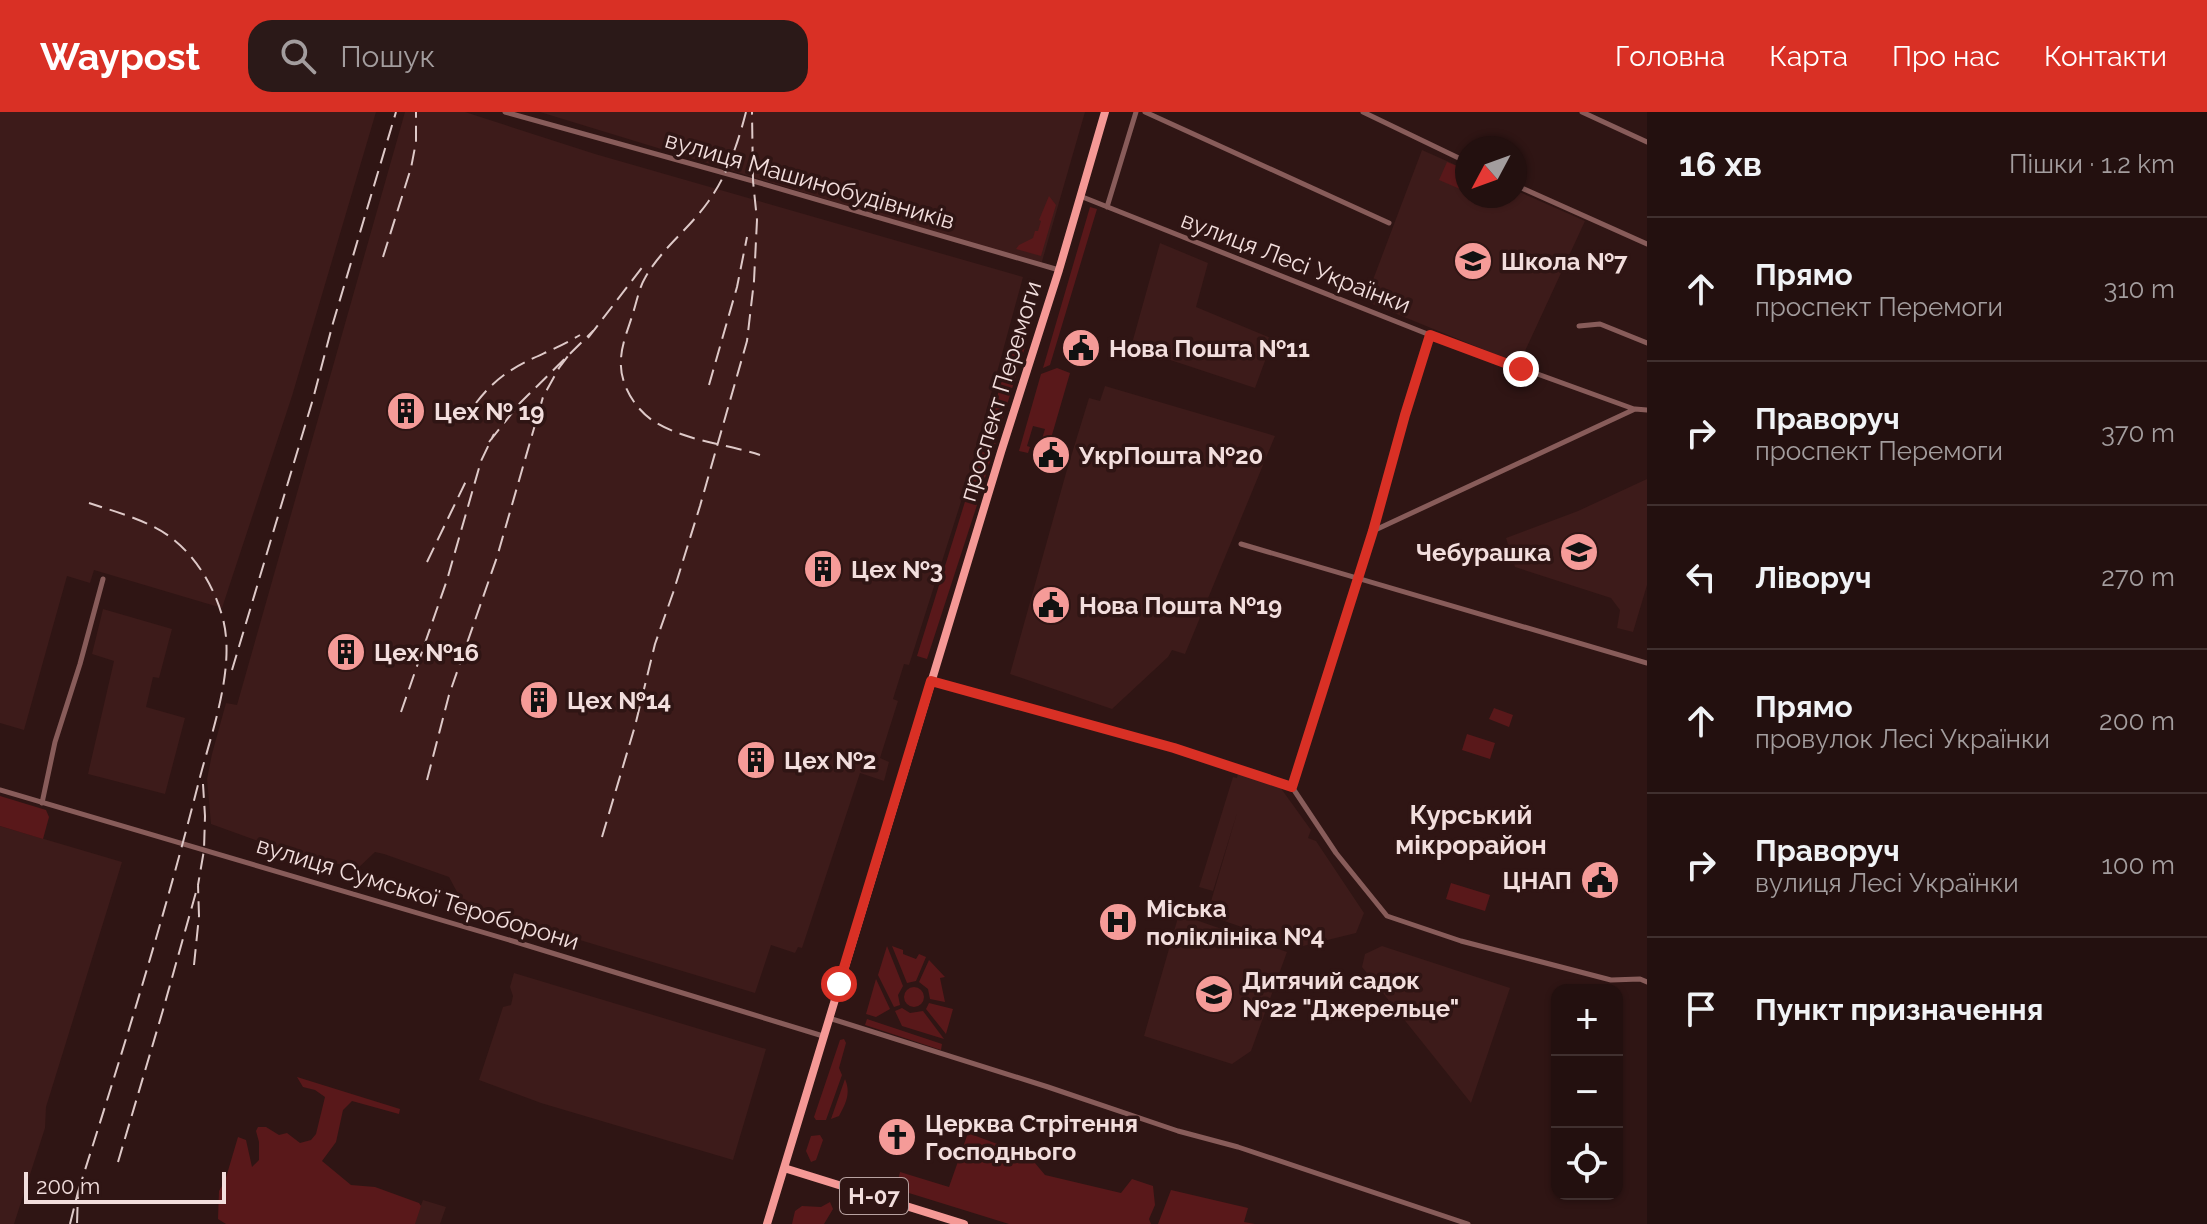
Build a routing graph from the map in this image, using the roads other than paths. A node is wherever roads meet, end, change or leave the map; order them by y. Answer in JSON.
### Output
{"nodes":[{"id":1,"x":505,"y":112,"type":"edge"},
{"id":2,"x":1105,"y":112,"type":"edge"},
{"id":3,"x":1136,"y":112,"type":"edge"},
{"id":4,"x":1145,"y":112,"type":"edge"},
{"id":5,"x":1363,"y":112,"type":"edge"},
{"id":6,"x":1582,"y":112,"type":"edge"},
{"id":7,"x":1647,"y":142,"type":"edge"},
{"id":8,"x":1455,"y":156,"type":"edge"},
{"id":9,"x":1527,"y":190,"type":"edge"},
{"id":10,"x":1079,"y":196,"type":"junction"},
{"id":11,"x":1107,"y":207,"type":"junction"},
{"id":12,"x":1389,"y":223,"type":"dead end"},
{"id":13,"x":1647,"y":244,"type":"edge"},
{"id":14,"x":1059,"y":270,"type":"junction"},
{"id":15,"x":1579,"y":326,"type":"dead end"},
{"id":16,"x":1430,"y":335,"type":"junction"},
{"id":17,"x":1647,"y":343,"type":"edge"},
{"id":18,"x":1635,"y":409,"type":"junction"},
{"id":19,"x":1647,"y":410,"type":"edge"},
{"id":20,"x":1373,"y":531,"type":"junction"},
{"id":21,"x":1241,"y":544,"type":"dead end"},
{"id":22,"x":1358,"y":578,"type":"junction"},
{"id":23,"x":103,"y":579,"type":"dead end"},
{"id":24,"x":1647,"y":663,"type":"edge"},
{"id":25,"x":931,"y":681,"type":"junction"},
{"id":26,"x":1292,"y":787,"type":"junction"},
{"id":27,"x":0,"y":790,"type":"edge"},
{"id":28,"x":42,"y":803,"type":"junction"},
{"id":29,"x":1647,"y":982,"type":"edge"},
{"id":30,"x":829,"y":1018,"type":"junction"},
{"id":31,"x":823,"y":1036,"type":"junction"},
{"id":32,"x":784,"y":1168,"type":"junction"},
{"id":33,"x":767,"y":1224,"type":"edge"},
{"id":34,"x":964,"y":1224,"type":"edge"},
{"id":35,"x":1468,"y":1224,"type":"edge"}],
"edges":[{"from":1,"to":14,"type":"street","name":"вулиця Машинобудівників"},
{"from":2,"to":10,"type":"main road","name":"проспект Перемоги"},
{"from":3,"to":11,"type":"street"},
{"from":4,"to":12,"type":"street"},
{"from":5,"to":8,"type":"street"},
{"from":6,"to":7,"type":"street"},
{"from":9,"to":13,"type":"street"},
{"from":10,"to":11,"type":"street","name":"вулиця Лесі Українки"},
{"from":10,"to":14,"type":"main road","name":"проспект Перемоги"},
{"from":11,"to":16,"type":"street","name":"вулиця Лесі Українки"},
{"from":14,"to":25,"type":"main road","name":"проспект Перемоги"},
{"from":15,"to":17,"type":"street"},
{"from":16,"to":18,"type":"street","name":"вулиця Лесі Українки"},
{"from":16,"to":20,"type":"street"},
{"from":18,"to":19,"type":"street","name":"вулиця Лесі Українки"},
{"from":18,"to":20,"type":"street"},
{"from":20,"to":22,"type":"street"},
{"from":21,"to":22,"type":"street"},
{"from":22,"to":24,"type":"street"},
{"from":22,"to":26,"type":"street"},
{"from":23,"to":28,"type":"street"},
{"from":25,"to":26,"type":"street"},
{"from":25,"to":30,"type":"main road","name":"проспект Перемоги"},
{"from":26,"to":29,"type":"street"},
{"from":27,"to":28,"type":"street","name":"вулиця Сумської Тероборони"},
{"from":28,"to":31,"type":"street","name":"вулиця Сумської Тероборони"},
{"from":30,"to":31,"type":"main road","name":"проспект Перемоги"},
{"from":30,"to":35,"type":"street"},
{"from":31,"to":32,"type":"main road","name":"проспект Перемоги"},
{"from":32,"to":33,"type":"main road","name":"проспект Перемоги"},
{"from":32,"to":34,"type":"main road","number":"Н-07"}]}
